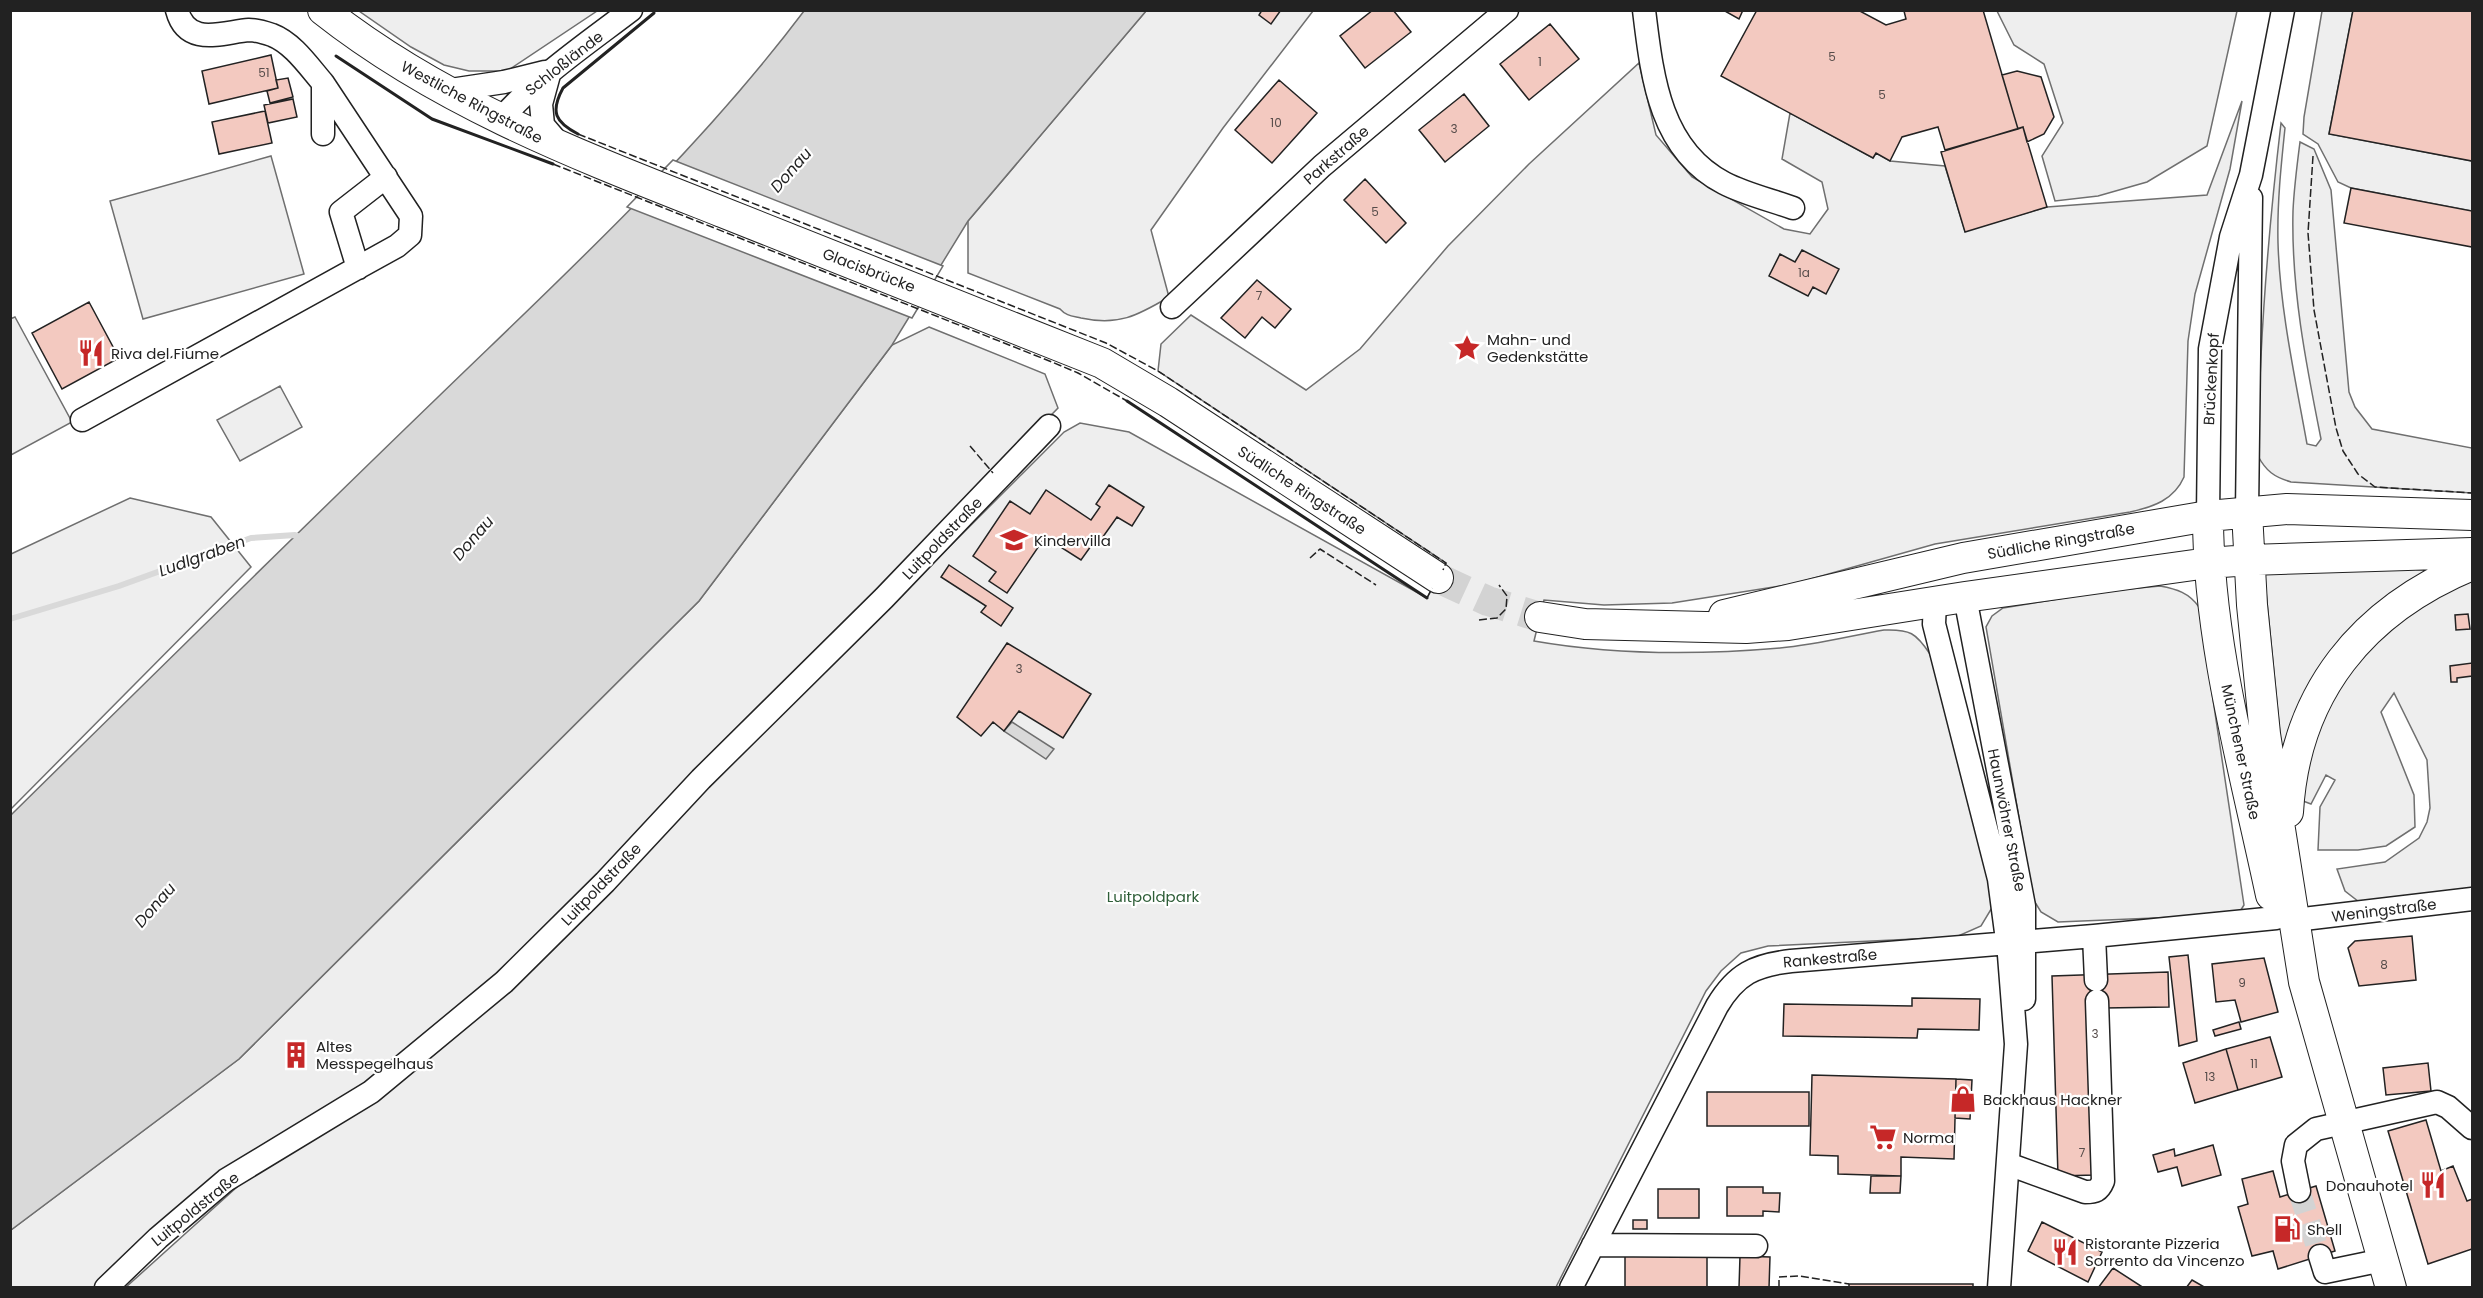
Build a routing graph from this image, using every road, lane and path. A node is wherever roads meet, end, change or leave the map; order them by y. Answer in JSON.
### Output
{"nodes":[{"id":1,"x":177,"y":10,"type":"edge"},
{"id":2,"x":323,"y":10,"type":"edge"},
{"id":3,"x":631,"y":10,"type":"edge"},
{"id":4,"x":1507,"y":10,"type":"edge"},
{"id":5,"x":1644,"y":10,"type":"edge"},
{"id":6,"x":2283,"y":10,"type":"edge"},
{"id":7,"x":550,"y":71,"type":"junction"},
{"id":8,"x":323,"y":83,"type":"junction"},
{"id":9,"x":437,"y":87,"type":"junction"},
{"id":10,"x":501,"y":119,"type":"junction"},
{"id":11,"x":323,"y":134,"type":"dead end"},
{"id":12,"x":565,"y":150,"type":"junction"},
{"id":13,"x":2251,"y":175,"type":"junction"},
{"id":14,"x":386,"y":177,"type":"junction"},
{"id":15,"x":1793,"y":208,"type":"dead end"},
{"id":16,"x":358,"y":268,"type":"junction"},
{"id":17,"x":1172,"y":307,"type":"dead end"},
{"id":18,"x":1168,"y":402,"type":"joint"},
{"id":19,"x":82,"y":420,"type":"dead end"},
{"id":20,"x":1049,"y":426,"type":"dead end"},
{"id":21,"x":2472,"y":515,"type":"edge"},
{"id":22,"x":2208,"y":516,"type":"junction"},
{"id":23,"x":2472,"y":526,"type":"edge"},
{"id":24,"x":2248,"y":534,"type":"junction"},
{"id":25,"x":2472,"y":553,"type":"edge"},
{"id":26,"x":2208,"y":563,"type":"junction"},
{"id":27,"x":2472,"y":565,"type":"edge"},
{"id":28,"x":1438,"y":578,"type":"tunnel mouth"},
{"id":29,"x":1948,"y":592,"type":"junction"},
{"id":30,"x":1539,"y":617,"type":"tunnel mouth"},
{"id":31,"x":1656,"y":626,"type":"junction"},
{"id":32,"x":2285,"y":863,"type":"junction"},
{"id":33,"x":2472,"y":899,"type":"edge"},
{"id":34,"x":2285,"y":919,"type":"junction"},
{"id":35,"x":2094,"y":936,"type":"junction"},
{"id":36,"x":2016,"y":942,"type":"junction"},
{"id":37,"x":2343,"y":1122,"type":"junction"},
{"id":38,"x":2472,"y":1128,"type":"edge"},
{"id":39,"x":2008,"y":1164,"type":"junction"},
{"id":40,"x":2299,"y":1191,"type":"tunnel mouth"},
{"id":41,"x":1593,"y":1245,"type":"junction"},
{"id":42,"x":1756,"y":1246,"type":"dead end"},
{"id":43,"x":2320,"y":1257,"type":"tunnel mouth"},
{"id":44,"x":2387,"y":1274,"type":"edge"},
{"id":45,"x":106,"y":1287,"type":"edge"},
{"id":46,"x":1571,"y":1287,"type":"edge"},
{"id":47,"x":1999,"y":1287,"type":"edge"}],
"edges":[{"from":1,"to":8,"type":"street"},
{"from":2,"to":9,"type":"main road","name":"Westliche Ringstraße"},
{"from":3,"to":7,"type":"street","name":"Schloßlände"},
{"from":4,"to":17,"type":"street","name":"Parkstraße"},
{"from":5,"to":15,"type":"street"},
{"from":6,"to":13,"type":"street","name":"Brückenkopf"},
{"from":7,"to":9,"type":"street"},
{"from":7,"to":10,"type":"street","name":"Schloßlände"},
{"from":7,"to":12,"type":"street"},
{"from":8,"to":11,"type":"street"},
{"from":8,"to":14,"type":"street"},
{"from":9,"to":10,"type":"main road","name":"Westliche Ringstraße"},
{"from":10,"to":12,"type":"main road","name":"Westliche Ringstraße"},
{"from":12,"to":18,"type":"main road","name":"Glacisbrücke"},
{"from":13,"to":22,"type":"street","name":"Brückenkopf"},
{"from":13,"to":24,"type":"street","name":"Brückenkopf"},
{"from":14,"to":16,"type":"street"},
{"from":14,"to":16,"type":"street"},
{"from":16,"to":19,"type":"street"},
{"from":18,"to":28,"type":"main road","name":"Südliche Ringstraße"},
{"from":20,"to":45,"type":"street","name":"Luitpoldstraße"},
{"from":21,"to":24,"type":"main road","name":"Südliche Ringstraße"},
{"from":22,"to":24,"type":"main road","name":"Südliche Ringstraße"},
{"from":22,"to":26,"type":"main road","name":"Münchener Straße"},
{"from":22,"to":29,"type":"main road","name":"Südliche Ringstraße"},
{"from":23,"to":24,"type":"main road"},
{"from":24,"to":25,"type":"main road","name":"Südliche Ringstraße"},
{"from":24,"to":26,"type":"main road"},
{"from":24,"to":32,"type":"main road","name":"Münchener Straße"},
{"from":26,"to":29,"type":"main road","name":"Südliche Ringstraße"},
{"from":26,"to":34,"type":"main road","name":"Münchener Straße"},
{"from":27,"to":32,"type":"main road"},
{"from":29,"to":31,"type":"main road","name":"Südliche Ringstraße"},
{"from":29,"to":31,"type":"main road","name":"Südliche Ringstraße"},
{"from":29,"to":36,"type":"street","name":"Haunwöhrer Straße"},
{"from":29,"to":36,"type":"street","name":"Haunwöhrer Straße"},
{"from":30,"to":31,"type":"main road","name":"Südliche Ringstraße"},
{"from":32,"to":34,"type":"main road","name":"Münchener Straße"},
{"from":33,"to":34,"type":"street","name":"Weningstraße"},
{"from":34,"to":35,"type":"street","name":"Rankestraße"},
{"from":34,"to":37,"type":"main road","name":"Münchener Straße"},
{"from":35,"to":36,"type":"street","name":"Rankestraße"},
{"from":35,"to":39,"type":"street"},
{"from":36,"to":39,"type":"street","name":"Haunwöhrer Straße"},
{"from":36,"to":41,"type":"street","name":"Rankestraße"},
{"from":37,"to":38,"type":"street"},
{"from":37,"to":40,"type":"street"},
{"from":37,"to":44,"type":"main road","name":"Münchener Straße"},
{"from":39,"to":47,"type":"street","name":"Haunwöhrer Straße"},
{"from":41,"to":42,"type":"street"},
{"from":41,"to":46,"type":"street","name":"Rankestraße"},
{"from":43,"to":44,"type":"street"}]}
